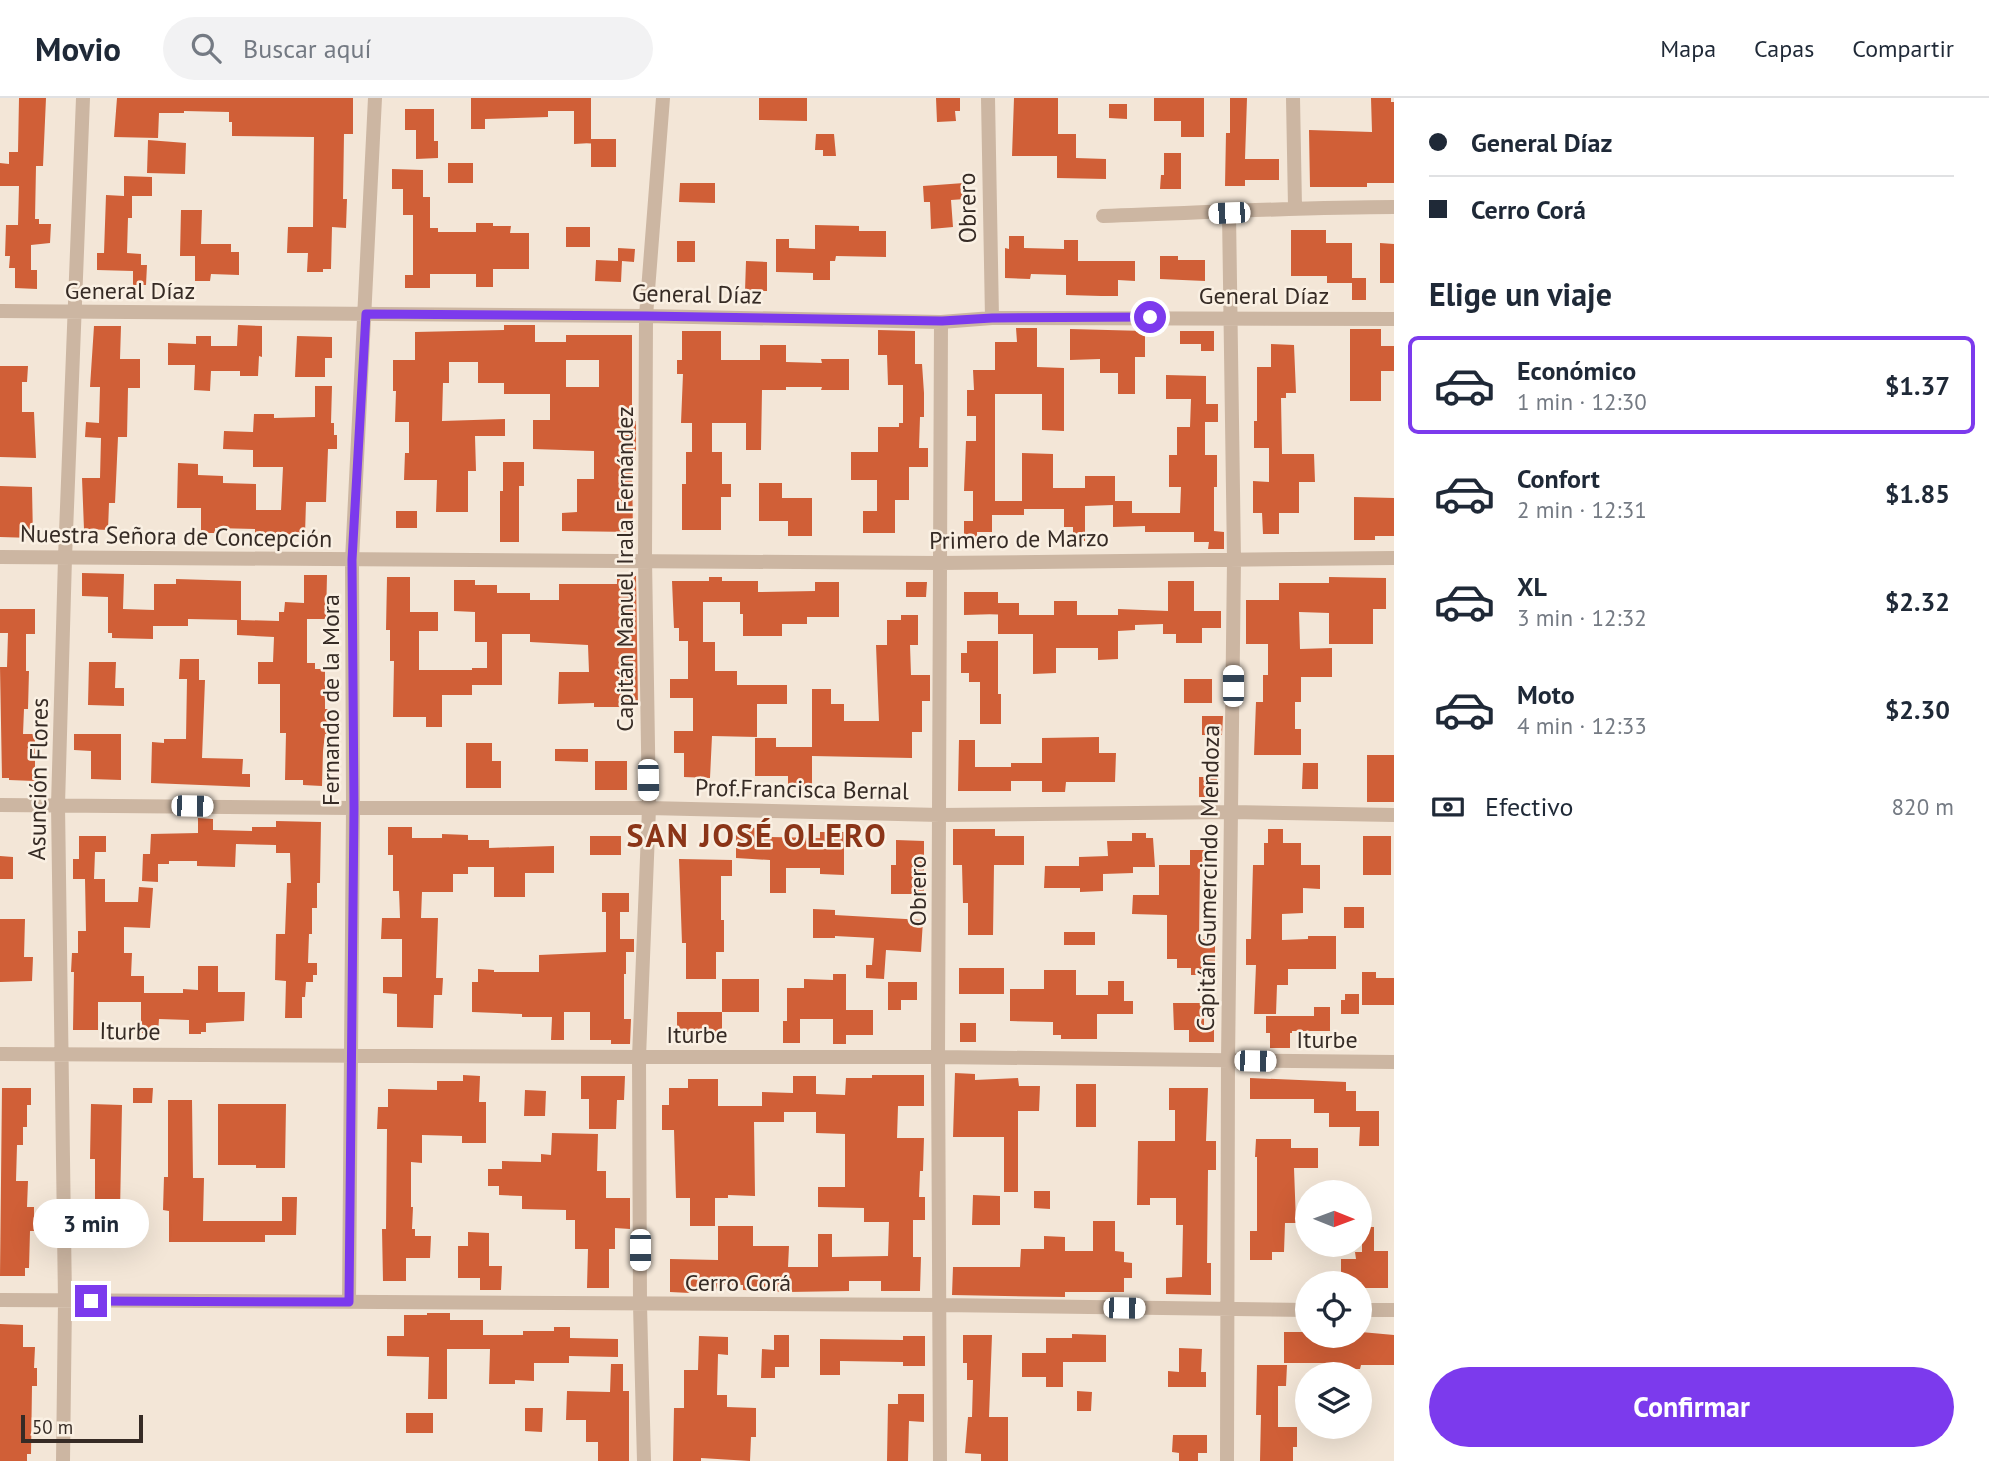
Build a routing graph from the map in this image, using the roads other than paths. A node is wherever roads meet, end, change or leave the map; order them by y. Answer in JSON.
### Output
{"nodes":[{"id":1,"x":83,"y":98,"type":"edge"},
{"id":2,"x":375,"y":98,"type":"edge"},
{"id":3,"x":663,"y":98,"type":"edge"},
{"id":4,"x":988,"y":98,"type":"edge"},
{"id":5,"x":1293,"y":98,"type":"edge"},
{"id":6,"x":1295,"y":207,"type":"junction"},
{"id":7,"x":1394,"y":207,"type":"edge"},
{"id":8,"x":1229,"y":213,"type":"junction"},
{"id":9,"x":1103,"y":216,"type":"dead end"},
{"id":10,"x":0,"y":311,"type":"edge"},
{"id":11,"x":75,"y":312,"type":"junction"},
{"id":12,"x":366,"y":314,"type":"junction"},
{"id":13,"x":646,"y":316,"type":"junction"},
{"id":14,"x":1230,"y":317,"type":"junction"},
{"id":15,"x":992,"y":318,"type":"junction"},
{"id":16,"x":1394,"y":318,"type":"edge"},
{"id":17,"x":942,"y":321,"type":"junction"},
{"id":18,"x":0,"y":557,"type":"edge"},
{"id":19,"x":65,"y":558,"type":"junction"},
{"id":20,"x":1394,"y":558,"type":"edge"},
{"id":21,"x":645,"y":559,"type":"junction"},
{"id":22,"x":1234,"y":559,"type":"junction"},
{"id":23,"x":352,"y":560,"type":"junction"},
{"id":24,"x":939,"y":563,"type":"junction"},
{"id":25,"x":0,"y":805,"type":"edge"},
{"id":26,"x":58,"y":805,"type":"junction"},
{"id":27,"x":354,"y":808,"type":"junction"},
{"id":28,"x":649,"y":808,"type":"junction"},
{"id":29,"x":1232,"y":812,"type":"junction"},
{"id":30,"x":940,"y":815,"type":"junction"},
{"id":31,"x":1394,"y":815,"type":"edge"},
{"id":32,"x":61,"y":1053,"type":"junction"},
{"id":33,"x":0,"y":1054,"type":"edge"},
{"id":34,"x":351,"y":1056,"type":"junction"},
{"id":35,"x":639,"y":1057,"type":"junction"},
{"id":36,"x":938,"y":1057,"type":"junction"},
{"id":37,"x":1228,"y":1061,"type":"junction"},
{"id":38,"x":1394,"y":1062,"type":"edge"},
{"id":39,"x":0,"y":1300,"type":"edge"},
{"id":40,"x":65,"y":1301,"type":"junction"},
{"id":41,"x":349,"y":1302,"type":"junction"},
{"id":42,"x":640,"y":1305,"type":"junction"},
{"id":43,"x":940,"y":1306,"type":"junction"},
{"id":44,"x":1228,"y":1310,"type":"junction"},
{"id":45,"x":1295,"y":1310,"type":"edge"},
{"id":46,"x":1372,"y":1310,"type":"edge"},
{"id":47,"x":1394,"y":1310,"type":"edge"},
{"id":48,"x":63,"y":1461,"type":"edge"},
{"id":49,"x":643,"y":1461,"type":"edge"},
{"id":50,"x":940,"y":1461,"type":"edge"},
{"id":51,"x":1227,"y":1461,"type":"edge"}],
"edges":[{"from":1,"to":11,"type":"street","name":"Asunción Flores"},
{"from":2,"to":12,"type":"street","name":"Fernando de la Mora"},
{"from":3,"to":13,"type":"street","name":"Capitán Manuel Irala Fernández"},
{"from":4,"to":15,"type":"street","name":"Obrero"},
{"from":5,"to":6,"type":"street"},
{"from":6,"to":7,"type":"street"},
{"from":6,"to":8,"type":"street"},
{"from":8,"to":9,"type":"street"},
{"from":8,"to":14,"type":"street","name":"Capitán Gumercindo Mendoza"},
{"from":10,"to":11,"type":"street","name":"General Díaz"},
{"from":11,"to":12,"type":"street","name":"General Díaz"},
{"from":11,"to":19,"type":"street","name":"Asunción Flores"},
{"from":12,"to":13,"type":"street","name":"General Díaz"},
{"from":12,"to":23,"type":"street","name":"Fernando de la Mora"},
{"from":13,"to":17,"type":"street","name":"General Díaz"},
{"from":13,"to":21,"type":"street","name":"Capitán Manuel Irala Fernández"},
{"from":14,"to":15,"type":"street","name":"General Díaz"},
{"from":14,"to":16,"type":"street","name":"General Díaz"},
{"from":14,"to":22,"type":"street","name":"Capitán Gumercindo Mendoza"},
{"from":15,"to":17,"type":"street","name":"General Díaz"},
{"from":17,"to":24,"type":"street","name":"Obrero"},
{"from":18,"to":19,"type":"street","name":"Nuestra Señora de Concepción"},
{"from":19,"to":23,"type":"street","name":"Nuestra Señora de Concepción"},
{"from":19,"to":26,"type":"street","name":"Asunción Flores"},
{"from":20,"to":22,"type":"street","name":"Primero de Marzo"},
{"from":21,"to":23,"type":"street","name":"Nuestra Señora de Concepción"},
{"from":21,"to":24,"type":"street","name":"Primero de Marzo"},
{"from":21,"to":28,"type":"street","name":"Capitán Manuel Irala Fernández"},
{"from":22,"to":24,"type":"street","name":"Primero de Marzo"},
{"from":22,"to":29,"type":"street","name":"Capitán Gumercindo Mendoza"},
{"from":23,"to":27,"type":"street","name":"Fernando de la Mora"},
{"from":24,"to":30,"type":"street","name":"Obrero"},
{"from":25,"to":26,"type":"street","name":"Prof.Francisca Bernal"},
{"from":26,"to":27,"type":"street","name":"Prof.Francisca Bernal"},
{"from":26,"to":32,"type":"street","name":"Asunción Flores"},
{"from":27,"to":28,"type":"street","name":"Prof.Francisca Bernal"},
{"from":27,"to":34,"type":"street","name":"Fernando de la Mora"},
{"from":28,"to":30,"type":"street","name":"Prof.Francisca Bernal"},
{"from":28,"to":35,"type":"street","name":"Capitán Manuel Irala Fernández"},
{"from":29,"to":30,"type":"street","name":"Prof.Francisca Bernal"},
{"from":29,"to":31,"type":"street","name":"Prof.Francisca Bernal"},
{"from":29,"to":37,"type":"street","name":"Capitán Gumercindo Mendoza"},
{"from":30,"to":36,"type":"street","name":"Obrero"},
{"from":32,"to":33,"type":"street","name":"Iturbe"},
{"from":32,"to":34,"type":"street","name":"Iturbe"},
{"from":32,"to":40,"type":"street","name":"Asunción Flores"},
{"from":34,"to":35,"type":"street","name":"Iturbe"},
{"from":34,"to":41,"type":"street","name":"Fernando de la Mora"},
{"from":35,"to":36,"type":"street","name":"Iturbe"},
{"from":35,"to":42,"type":"street","name":"Capitán Manuel Irala Fernández"},
{"from":36,"to":37,"type":"street","name":"Iturbe"},
{"from":36,"to":43,"type":"street","name":"Obrero"},
{"from":37,"to":38,"type":"street","name":"Iturbe"},
{"from":37,"to":44,"type":"street","name":"Capitán Gumercindo Mendoza"},
{"from":39,"to":40,"type":"street","name":"Cerro Corá"},
{"from":40,"to":41,"type":"street","name":"Cerro Corá"},
{"from":40,"to":48,"type":"street","name":"Asunción Flores"},
{"from":41,"to":42,"type":"street","name":"Cerro Corá"},
{"from":42,"to":43,"type":"street","name":"Cerro Corá"},
{"from":42,"to":49,"type":"street","name":"Capitán Manuel Irala Fernández"},
{"from":43,"to":44,"type":"street","name":"Cerro Corá"},
{"from":43,"to":50,"type":"street","name":"Obrero"},
{"from":44,"to":45,"type":"street","name":"Cerro Corá"},
{"from":44,"to":51,"type":"street","name":"Capitán Gumercindo Mendoza"},
{"from":46,"to":47,"type":"street"}]}
